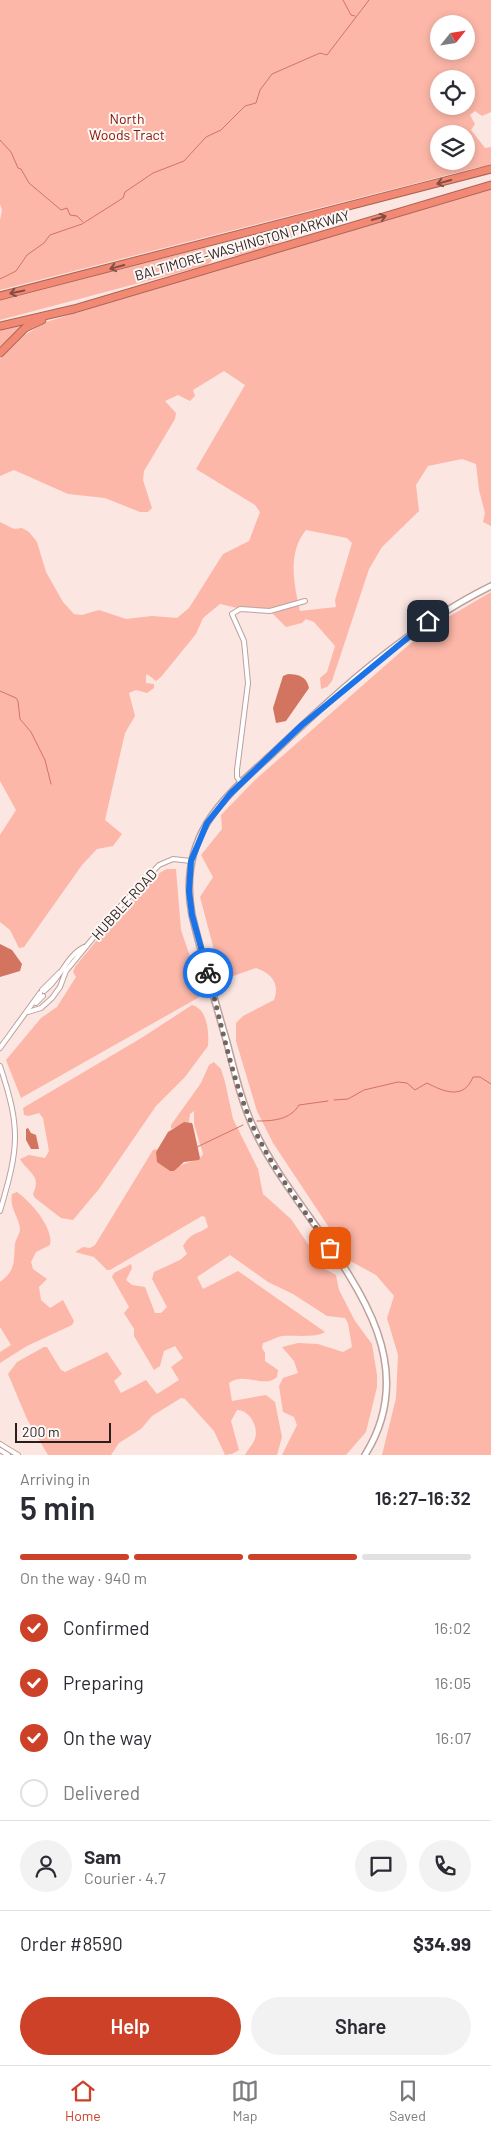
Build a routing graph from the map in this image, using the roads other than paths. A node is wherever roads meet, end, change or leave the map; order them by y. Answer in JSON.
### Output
{"nodes":[{"id":1,"x":491,"y":169,"type":"edge"},
{"id":2,"x":491,"y":185,"type":"edge"},
{"id":3,"x":0,"y":296,"type":"edge"},
{"id":4,"x":74,"y":309,"type":"junction"},
{"id":5,"x":0,"y":326,"type":"edge"},
{"id":6,"x":0,"y":353,"type":"edge"},
{"id":7,"x":491,"y":586,"type":"edge"},
{"id":8,"x":305,"y":601,"type":"dead end"},
{"id":9,"x":241,"y":783,"type":"junction"},
{"id":10,"x":191,"y":861,"type":"junction"},
{"id":11,"x":86,"y":946,"type":"junction"},
{"id":12,"x":64,"y":969,"type":"junction"},
{"id":13,"x":43,"y":993,"type":"junction"},
{"id":14,"x":28,"y":1012,"type":"junction"},
{"id":15,"x":0,"y":1048,"type":"edge"},
{"id":16,"x":0,"y":1066,"type":"edge"},
{"id":17,"x":0,"y":1211,"type":"edge"},
{"id":18,"x":0,"y":1444,"type":"edge"},
{"id":19,"x":0,"y":1450,"type":"edge"},
{"id":20,"x":8,"y":1455,"type":"edge"},
{"id":21,"x":18,"y":1455,"type":"edge"},
{"id":22,"x":365,"y":1455,"type":"edge"}],
"edges":[{"from":1,"to":3,"type":"highway","name":"BALTIMORE-WASHINGTON PARKWAY","one_way":true},
{"from":4,"to":2,"type":"highway","name":"BALTIMORE-WASHINGTON PARKWAY","one_way":true},
{"from":4,"to":5,"type":"highway","name":"BALTIMORE-WASHINGTON PARKWAY"},
{"from":4,"to":6,"type":"highway"},
{"from":7,"to":9,"type":"main road"},
{"from":8,"to":9,"type":"street"},
{"from":9,"to":10,"type":"main road"},
{"from":10,"to":11,"type":"street","name":"HUBBLE ROAD"},
{"from":10,"to":22,"type":"main road"},
{"from":11,"to":12,"type":"street","name":"HUBBLE ROAD"},
{"from":11,"to":14,"type":"street","name":"HUBBLE ROAD"},
{"from":12,"to":13,"type":"street","name":"HUBBLE ROAD"},
{"from":12,"to":13,"type":"street","name":"HUBBLE ROAD"},
{"from":13,"to":14,"type":"street","name":"HUBBLE ROAD"},
{"from":14,"to":15,"type":"street","name":"HUBBLE ROAD"},
{"from":16,"to":17,"type":"street"},
{"from":18,"to":21,"type":"street"},
{"from":19,"to":20,"type":"street"}]}
